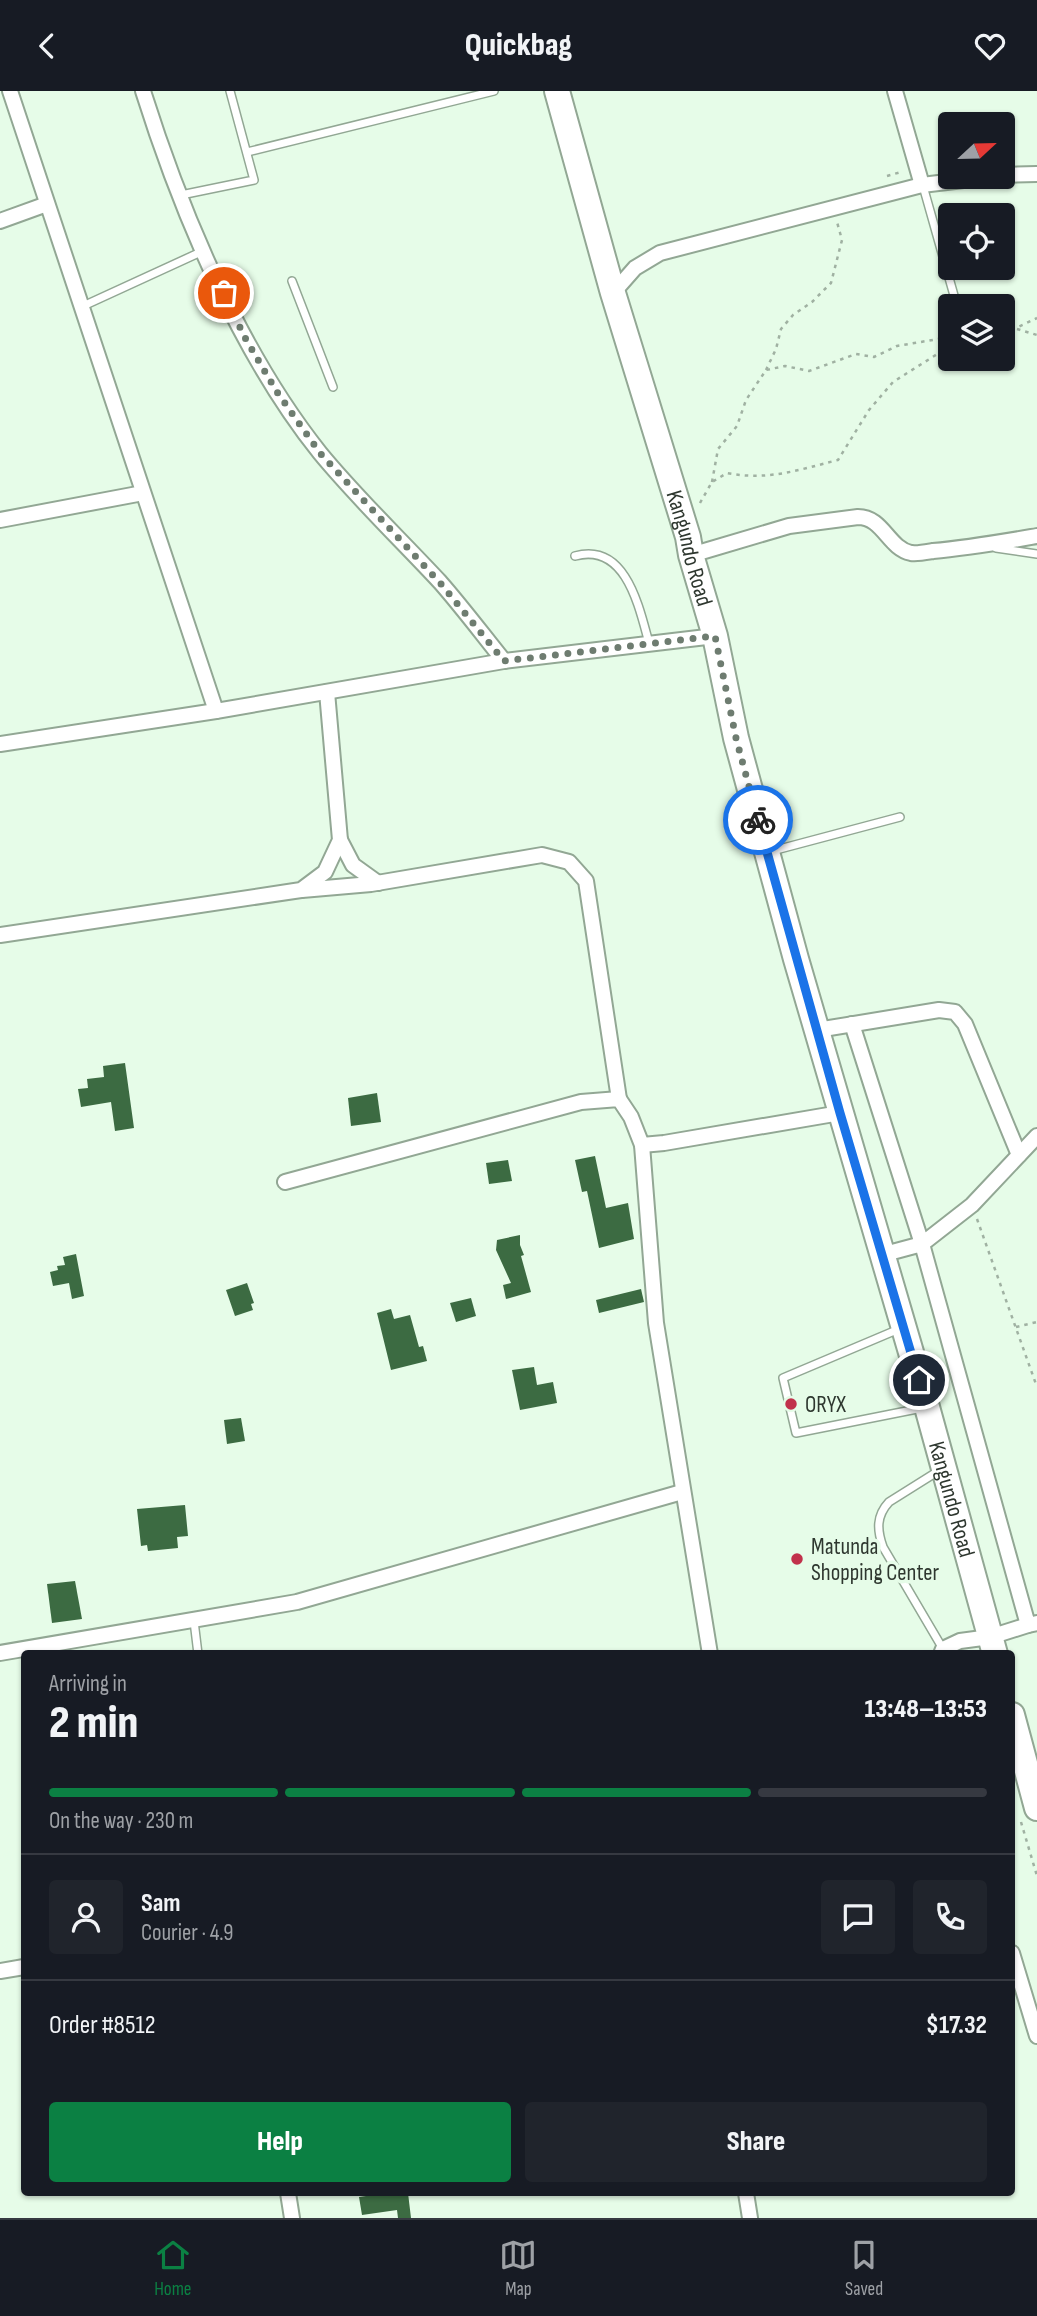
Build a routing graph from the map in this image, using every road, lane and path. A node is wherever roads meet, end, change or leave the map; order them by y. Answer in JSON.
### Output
{"nodes":[{"id":1,"x":10,"y":91,"type":"edge"},
{"id":2,"x":143,"y":91,"type":"edge"},
{"id":3,"x":230,"y":91,"type":"edge"},
{"id":4,"x":494,"y":91,"type":"edge"},
{"id":5,"x":557,"y":91,"type":"edge"},
{"id":6,"x":895,"y":91,"type":"edge"},
{"id":7,"x":247,"y":152,"type":"junction"},
{"id":8,"x":918,"y":167,"type":"junction"},
{"id":9,"x":1015,"y":175,"type":"edge"},
{"id":10,"x":1037,"y":176,"type":"edge"},
{"id":11,"x":881,"y":179,"type":"dead end"},
{"id":12,"x":938,"y":183,"type":"edge"},
{"id":13,"x":922,"y":185,"type":"junction"},
{"id":14,"x":181,"y":195,"type":"junction"},
{"id":15,"x":47,"y":204,"type":"junction"},
{"id":16,"x":833,"y":207,"type":"junction"},
{"id":17,"x":0,"y":221,"type":"edge"},
{"id":18,"x":204,"y":251,"type":"junction"},
{"id":19,"x":292,"y":281,"type":"dead end"},
{"id":20,"x":613,"y":293,"type":"junction"},
{"id":21,"x":954,"y":294,"type":"edge"},
{"id":22,"x":81,"y":307,"type":"junction"},
{"id":23,"x":1037,"y":318,"type":"edge"},
{"id":24,"x":1016,"y":328,"type":"joint"},
{"id":25,"x":1037,"y":335,"type":"edge"},
{"id":26,"x":938,"y":340,"type":"edge"},
{"id":27,"x":938,"y":354,"type":"edge"},
{"id":28,"x":766,"y":370,"type":"junction"},
{"id":29,"x":333,"y":387,"type":"dead end"},
{"id":30,"x":712,"y":482,"type":"junction"},
{"id":31,"x":143,"y":493,"type":"junction"},
{"id":32,"x":0,"y":520,"type":"edge"},
{"id":33,"x":1037,"y":536,"type":"edge"},
{"id":34,"x":690,"y":546,"type":"junction"},
{"id":35,"x":981,"y":546,"type":"junction"},
{"id":36,"x":1037,"y":554,"type":"edge"},
{"id":37,"x":575,"y":556,"type":"dead end"},
{"id":38,"x":715,"y":636,"type":"junction"},
{"id":39,"x":649,"y":644,"type":"junction"},
{"id":40,"x":504,"y":661,"type":"junction"},
{"id":41,"x":327,"y":692,"type":"junction"},
{"id":42,"x":216,"y":711,"type":"junction"},
{"id":43,"x":0,"y":744,"type":"edge"},
{"id":44,"x":900,"y":817,"type":"dead end"},
{"id":45,"x":340,"y":840,"type":"junction"},
{"id":46,"x":767,"y":852,"type":"junction"},
{"id":47,"x":378,"y":883,"type":"junction"},
{"id":48,"x":301,"y":890,"type":"junction"},
{"id":49,"x":0,"y":935,"type":"edge"},
{"id":50,"x":852,"y":1024,"type":"junction"},
{"id":51,"x":817,"y":1030,"type":"junction"},
{"id":52,"x":619,"y":1099,"type":"junction"},
{"id":53,"x":840,"y":1113,"type":"junction"},
{"id":54,"x":1037,"y":1136,"type":"edge"},
{"id":55,"x":642,"y":1145,"type":"junction"},
{"id":56,"x":1019,"y":1155,"type":"junction"},
{"id":57,"x":285,"y":1182,"type":"dead end"},
{"id":58,"x":972,"y":1205,"type":"junction"},
{"id":59,"x":922,"y":1244,"type":"junction"},
{"id":60,"x":881,"y":1255,"type":"junction"},
{"id":61,"x":1037,"y":1322,"type":"edge"},
{"id":62,"x":1016,"y":1327,"type":"junction"},
{"id":63,"x":903,"y":1328,"type":"junction"},
{"id":64,"x":1037,"y":1387,"type":"edge"},
{"id":65,"x":927,"y":1406,"type":"junction"},
{"id":66,"x":944,"y":1468,"type":"junction"},
{"id":67,"x":682,"y":1492,"type":"junction"},
{"id":68,"x":194,"y":1621,"type":"junction"},
{"id":69,"x":1032,"y":1624,"type":"edge"},
{"id":70,"x":992,"y":1645,"type":"edge"},
{"id":71,"x":198,"y":1650,"type":"edge"},
{"id":72,"x":709,"y":1650,"type":"edge"},
{"id":73,"x":941,"y":1650,"type":"edge"},
{"id":74,"x":944,"y":1650,"type":"edge"},
{"id":75,"x":0,"y":1653,"type":"edge"},
{"id":76,"x":1015,"y":1740,"type":"edge"},
{"id":77,"x":1019,"y":1774,"type":"edge"},
{"id":78,"x":1028,"y":1811,"type":"edge"},
{"id":79,"x":1037,"y":1876,"type":"edge"},
{"id":80,"x":1015,"y":1963,"type":"edge"},
{"id":81,"x":21,"y":1968,"type":"edge"},
{"id":82,"x":0,"y":1971,"type":"edge"},
{"id":83,"x":1037,"y":2036,"type":"edge"},
{"id":84,"x":288,"y":2196,"type":"edge"},
{"id":85,"x":746,"y":2196,"type":"edge"},
{"id":86,"x":292,"y":2218,"type":"edge"},
{"id":87,"x":750,"y":2218,"type":"edge"}],
"edges":[{"from":1,"to":15,"type":"street"},
{"from":2,"to":14,"type":"street"},
{"from":3,"to":7,"type":"lane"},
{"from":4,"to":7,"type":"lane"},
{"from":5,"to":20,"type":"highway","name":"Kangundo Road"},
{"from":6,"to":8,"type":"street"},
{"from":7,"to":14,"type":"lane"},
{"from":8,"to":11,"type":"path"},
{"from":8,"to":13,"type":"street"},
{"from":9,"to":10,"type":"street"},
{"from":12,"to":13,"type":"street"},
{"from":13,"to":16,"type":"street"},
{"from":13,"to":21,"type":"lane"},
{"from":14,"to":18,"type":"street"},
{"from":15,"to":17,"type":"street"},
{"from":15,"to":22,"type":"street"},
{"from":16,"to":20,"type":"street"},
{"from":16,"to":28,"type":"path"},
{"from":18,"to":22,"type":"lane"},
{"from":18,"to":40,"type":"street"},
{"from":19,"to":29,"type":"lane"},
{"from":20,"to":34,"type":"highway","name":"Kangundo Road"},
{"from":22,"to":31,"type":"street"},
{"from":23,"to":24,"type":"path"},
{"from":24,"to":25,"type":"path"},
{"from":26,"to":28,"type":"path"},
{"from":27,"to":30,"type":"path"},
{"from":28,"to":30,"type":"path"},
{"from":30,"to":34,"type":"path"},
{"from":31,"to":32,"type":"street"},
{"from":31,"to":42,"type":"street"},
{"from":33,"to":35,"type":"street"},
{"from":34,"to":35,"type":"street"},
{"from":34,"to":38,"type":"highway","name":"Kangundo Road"},
{"from":35,"to":36,"type":"lane"},
{"from":37,"to":39,"type":"lane"},
{"from":38,"to":39,"type":"street"},
{"from":38,"to":46,"type":"highway","name":"Kangundo Road"},
{"from":39,"to":40,"type":"street"},
{"from":40,"to":41,"type":"street"},
{"from":41,"to":42,"type":"street"},
{"from":41,"to":45,"type":"street"},
{"from":42,"to":43,"type":"street"},
{"from":44,"to":46,"type":"lane"},
{"from":45,"to":47,"type":"street"},
{"from":45,"to":48,"type":"street"},
{"from":46,"to":51,"type":"highway","name":"Kangundo Road"},
{"from":47,"to":48,"type":"street"},
{"from":47,"to":52,"type":"street"},
{"from":48,"to":49,"type":"street"},
{"from":50,"to":51,"type":"street"},
{"from":50,"to":56,"type":"street"},
{"from":50,"to":59,"type":"street"},
{"from":51,"to":53,"type":"highway","name":"Kangundo Road"},
{"from":52,"to":55,"type":"street"},
{"from":52,"to":57,"type":"street"},
{"from":53,"to":55,"type":"street"},
{"from":53,"to":60,"type":"highway","name":"Kangundo Road"},
{"from":54,"to":56,"type":"street"},
{"from":55,"to":67,"type":"street"},
{"from":56,"to":58,"type":"street"},
{"from":58,"to":59,"type":"street"},
{"from":58,"to":62,"type":"path"},
{"from":59,"to":60,"type":"street"},
{"from":59,"to":69,"type":"street"},
{"from":60,"to":63,"type":"highway","name":"Kangundo Road"},
{"from":61,"to":62,"type":"path"},
{"from":62,"to":64,"type":"path"},
{"from":63,"to":65,"type":"highway","name":"Kangundo Road"},
{"from":63,"to":65,"type":"lane"},
{"from":65,"to":66,"type":"highway","name":"Kangundo Road"},
{"from":66,"to":70,"type":"highway","name":"Kangundo Road"},
{"from":66,"to":73,"type":"lane"},
{"from":67,"to":68,"type":"street"},
{"from":67,"to":72,"type":"street"},
{"from":68,"to":71,"type":"lane"},
{"from":68,"to":75,"type":"street"},
{"from":69,"to":70,"type":"street"},
{"from":70,"to":74,"type":"street"},
{"from":76,"to":77,"type":"highway"},
{"from":77,"to":78,"type":"highway"},
{"from":78,"to":79,"type":"path"},
{"from":80,"to":83,"type":"street"},
{"from":81,"to":82,"type":"street"},
{"from":84,"to":86,"type":"street"},
{"from":85,"to":87,"type":"street"}]}
